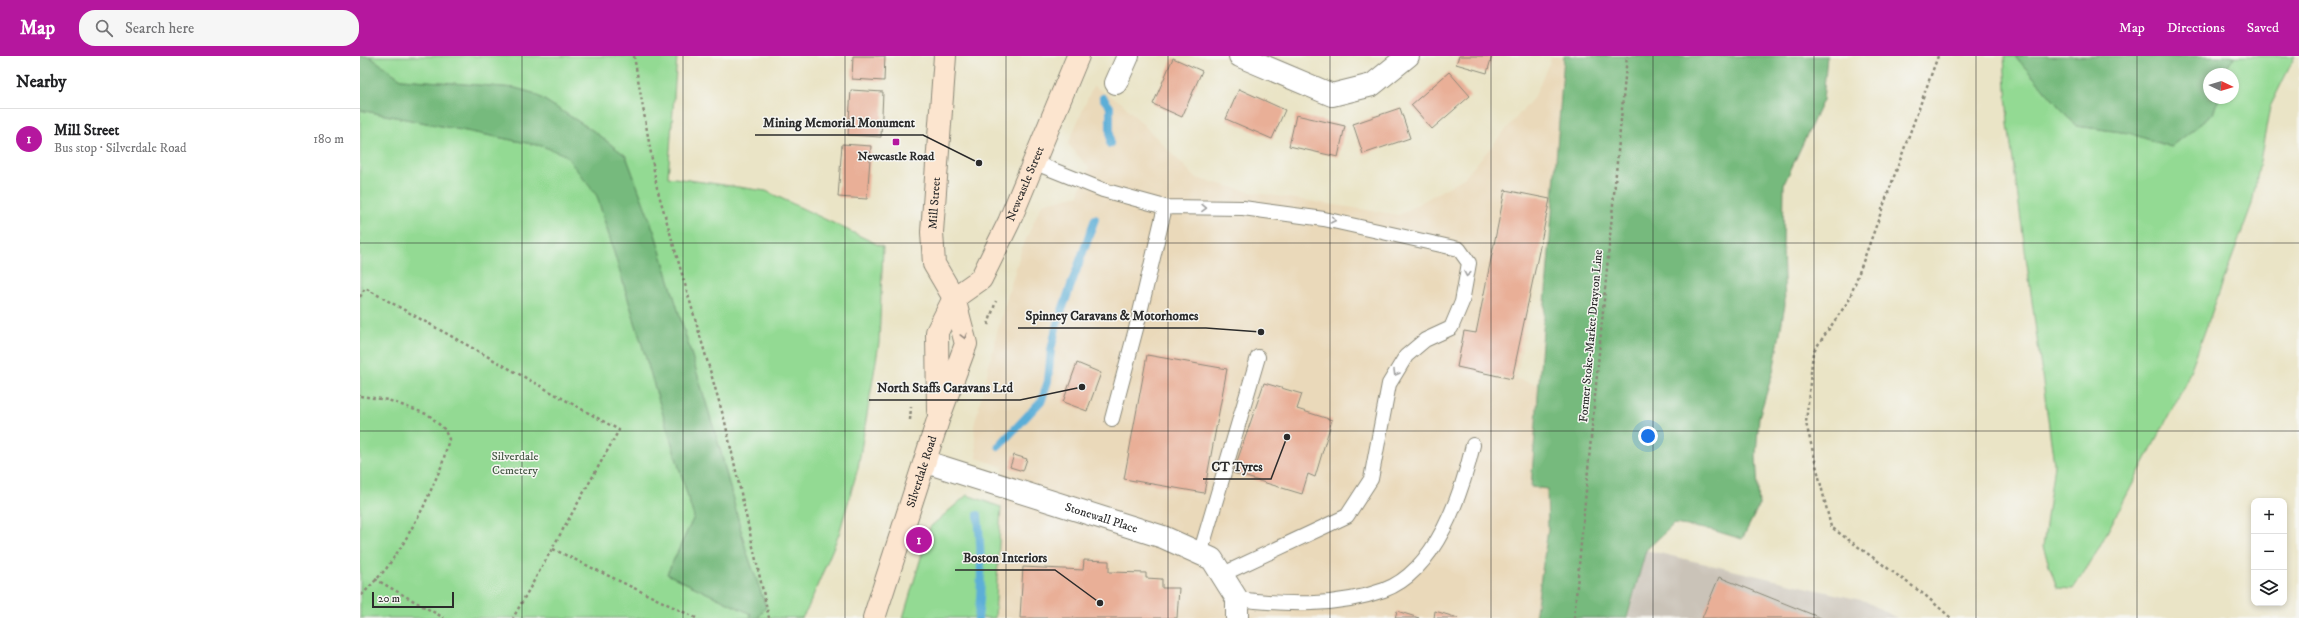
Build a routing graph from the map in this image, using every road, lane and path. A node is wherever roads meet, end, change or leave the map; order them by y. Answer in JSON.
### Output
{"nodes":[{"id":1,"x":634,"y":56,"type":"edge"},
{"id":2,"x":945,"y":56,"type":"edge"},
{"id":3,"x":1078,"y":56,"type":"edge"},
{"id":4,"x":1128,"y":56,"type":"edge"},
{"id":5,"x":1240,"y":56,"type":"edge"},
{"id":6,"x":1408,"y":56,"type":"edge"},
{"id":7,"x":1627,"y":56,"type":"edge"},
{"id":8,"x":1938,"y":56,"type":"edge"},
{"id":9,"x":1116,"y":83,"type":"dead end"},
{"id":10,"x":1032,"y":162,"type":"junction"},
{"id":11,"x":1165,"y":207,"type":"junction"},
{"id":12,"x":360,"y":297,"type":"edge"},
{"id":13,"x":954,"y":298,"type":"junction"},
{"id":14,"x":1258,"y":357,"type":"dead end"},
{"id":15,"x":360,"y":396,"type":"edge"},
{"id":16,"x":939,"y":417,"type":"junction"},
{"id":17,"x":1112,"y":419,"type":"dead end"},
{"id":18,"x":1473,"y":445,"type":"dead end"},
{"id":19,"x":926,"y":462,"type":"junction"},
{"id":20,"x":553,"y":548,"type":"junction"},
{"id":21,"x":1200,"y":554,"type":"junction"},
{"id":22,"x":1222,"y":575,"type":"junction"},
{"id":23,"x":376,"y":579,"type":"junction"},
{"id":24,"x":360,"y":597,"type":"edge"},
{"id":25,"x":1237,"y":608,"type":"edge"},
{"id":26,"x":444,"y":618,"type":"edge"},
{"id":27,"x":513,"y":618,"type":"edge"},
{"id":28,"x":696,"y":618,"type":"edge"},
{"id":29,"x":769,"y":618,"type":"edge"},
{"id":30,"x":874,"y":618,"type":"edge"},
{"id":31,"x":1574,"y":618,"type":"edge"},
{"id":32,"x":1951,"y":618,"type":"edge"}],
"edges":[{"from":1,"to":29,"type":"path"},
{"from":2,"to":13,"type":"main road","name":"Mill Street"},
{"from":3,"to":10,"type":"main road","name":"Newcastle Street"},
{"from":4,"to":9,"type":"street"},
{"from":5,"to":6,"type":"street"},
{"from":7,"to":31,"type":"path","name":"Former Stoke-Market Drayton Line"},
{"from":8,"to":32,"type":"path"},
{"from":10,"to":11,"type":"lane"},
{"from":10,"to":13,"type":"main road","name":"Newcastle Street"},
{"from":11,"to":17,"type":"lane"},
{"from":11,"to":22,"type":"lane","one_way":true},
{"from":12,"to":20,"type":"path"},
{"from":13,"to":16,"type":"main road","name":"Silverdale Road"},
{"from":13,"to":16,"type":"main road","name":"Silverdale Road","one_way":true},
{"from":14,"to":21,"type":"lane"},
{"from":15,"to":23,"type":"path"},
{"from":16,"to":19,"type":"main road","name":"Silverdale Road"},
{"from":18,"to":25,"type":"lane"},
{"from":19,"to":21,"type":"street","name":"Stonewall Place"},
{"from":19,"to":30,"type":"main road","name":"Silverdale Road"},
{"from":20,"to":27,"type":"path"},
{"from":20,"to":28,"type":"path"},
{"from":21,"to":22,"type":"street","name":"Stonewall Place"},
{"from":22,"to":25,"type":"street","name":"Stonewall Place"},
{"from":23,"to":24,"type":"path"},
{"from":23,"to":26,"type":"path"}]}
